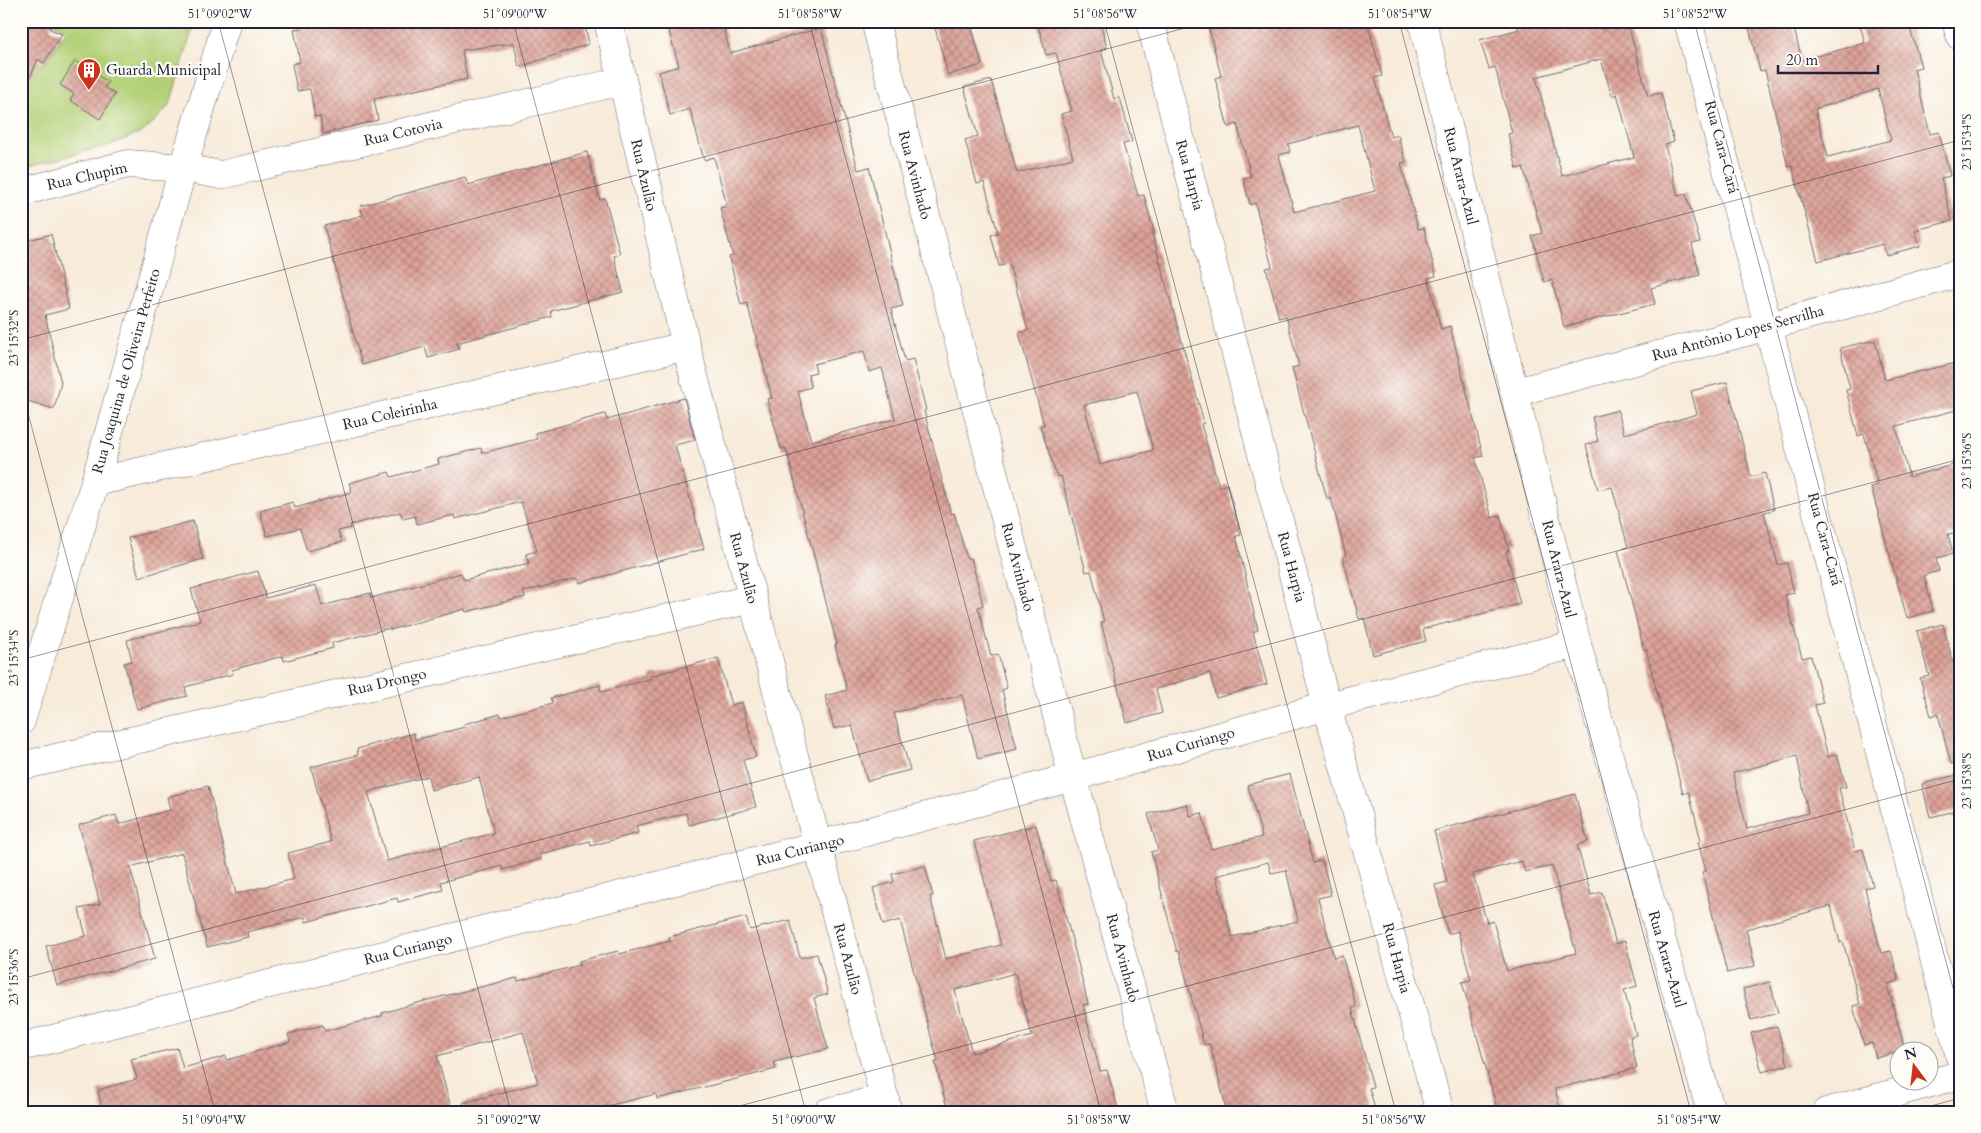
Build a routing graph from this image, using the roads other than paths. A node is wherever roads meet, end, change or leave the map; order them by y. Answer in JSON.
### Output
{"nodes":[{"id":1,"x":227,"y":21,"type":"edge"},
{"id":2,"x":608,"y":21,"type":"edge"},
{"id":3,"x":875,"y":21,"type":"edge"},
{"id":4,"x":1150,"y":21,"type":"edge"},
{"id":5,"x":1422,"y":21,"type":"edge"},
{"id":6,"x":1688,"y":21,"type":"edge"},
{"id":7,"x":1956,"y":21,"type":"edge"},
{"id":8,"x":1960,"y":36,"type":"edge"},
{"id":9,"x":622,"y":81,"type":"junction"},
{"id":10,"x":183,"y":168,"type":"junction"},
{"id":11,"x":21,"y":192,"type":"edge"},
{"id":12,"x":1960,"y":273,"type":"edge"},
{"id":13,"x":1769,"y":326,"type":"junction"},
{"id":14,"x":686,"y":346,"type":"junction"},
{"id":15,"x":1516,"y":392,"type":"junction"},
{"id":16,"x":95,"y":482,"type":"junction"},
{"id":17,"x":752,"y":598,"type":"junction"},
{"id":18,"x":1578,"y":644,"type":"junction"},
{"id":19,"x":1327,"y":706,"type":"junction"},
{"id":20,"x":21,"y":720,"type":"edge"},
{"id":21,"x":21,"y":766,"type":"edge"},
{"id":22,"x":1073,"y":777,"type":"junction"},
{"id":23,"x":818,"y":845,"type":"junction"},
{"id":24,"x":21,"y":1047,"type":"edge"},
{"id":25,"x":1960,"y":1057,"type":"edge"},
{"id":26,"x":1960,"y":1075,"type":"edge"},
{"id":27,"x":887,"y":1105,"type":"edge"},
{"id":28,"x":828,"y":1112,"type":"edge"},
{"id":29,"x":1165,"y":1112,"type":"edge"},
{"id":30,"x":1440,"y":1112,"type":"edge"},
{"id":31,"x":1711,"y":1112,"type":"edge"},
{"id":32,"x":1826,"y":1112,"type":"edge"}],
"edges":[{"from":1,"to":10,"type":"street","name":"Rua Joaquina de Oliveira Perfeito"},
{"from":2,"to":9,"type":"street","name":"Rua Azulão"},
{"from":3,"to":22,"type":"street","name":"Rua Avinhado"},
{"from":4,"to":19,"type":"street","name":"Rua Harpia"},
{"from":5,"to":15,"type":"street","name":"Rua Arara-Azul"},
{"from":6,"to":13,"type":"street","name":"Rua Cara-Cará"},
{"from":7,"to":8,"type":"street"},
{"from":9,"to":10,"type":"street","name":"Rua Cotovia"},
{"from":9,"to":14,"type":"street","name":"Rua Azulão"},
{"from":10,"to":11,"type":"street","name":"Rua Chupim"},
{"from":10,"to":16,"type":"street","name":"Rua Joaquina de Oliveira Perfeito"},
{"from":12,"to":13,"type":"street","name":"Rua Antônio Lopes Servilha"},
{"from":13,"to":15,"type":"street","name":"Rua Antônio Lopes Servilha"},
{"from":13,"to":25,"type":"street","name":"Rua Cara-Cará"},
{"from":14,"to":16,"type":"street","name":"Rua Coleirinha"},
{"from":14,"to":17,"type":"street","name":"Rua Azulão"},
{"from":15,"to":18,"type":"street","name":"Rua Arara-Azul"},
{"from":16,"to":20,"type":"street","name":"Rua Joaquina de Oliveira Perfeito"},
{"from":17,"to":21,"type":"street","name":"Rua Drongo"},
{"from":17,"to":23,"type":"street","name":"Rua Azulão"},
{"from":18,"to":19,"type":"street","name":"Rua Curiango"},
{"from":18,"to":31,"type":"street","name":"Rua Arara-Azul"},
{"from":19,"to":22,"type":"street","name":"Rua Curiango"},
{"from":19,"to":30,"type":"street","name":"Rua Harpia"},
{"from":22,"to":23,"type":"street","name":"Rua Curiango"},
{"from":22,"to":29,"type":"street","name":"Rua Avinhado"},
{"from":23,"to":24,"type":"street","name":"Rua Curiango"},
{"from":23,"to":27,"type":"street","name":"Rua Azulão"},
{"from":26,"to":32,"type":"street"},
{"from":27,"to":28,"type":"street"}]}
